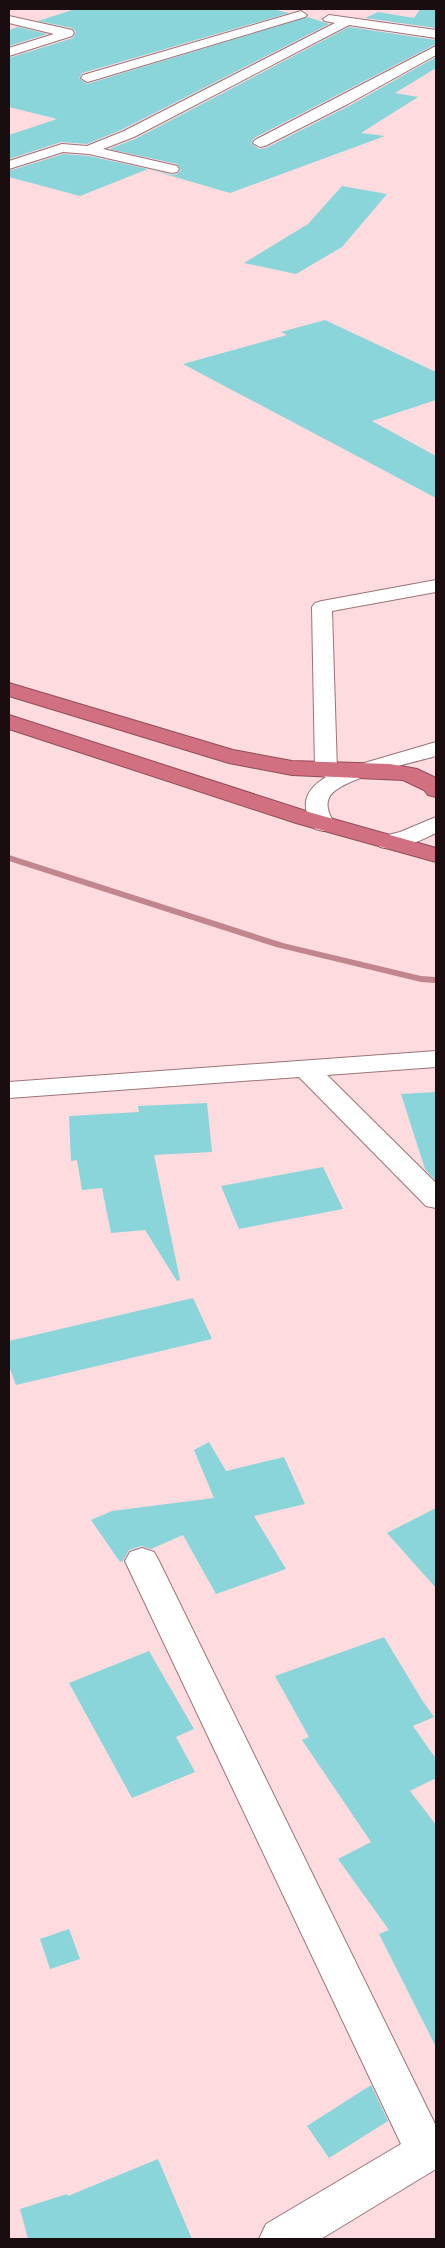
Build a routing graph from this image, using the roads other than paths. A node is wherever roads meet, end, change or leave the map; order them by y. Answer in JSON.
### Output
{"nodes":[{"id":1,"x":275,"y":12,"type":"dead end"},
{"id":2,"x":310,"y":16,"type":"junction"},
{"id":3,"x":9,"y":20,"type":"edge"},
{"id":4,"x":348,"y":22,"type":"junction"},
{"id":5,"x":436,"y":34,"type":"edge"},
{"id":6,"x":436,"y":50,"type":"edge"},
{"id":7,"x":9,"y":52,"type":"edge"},
{"id":8,"x":87,"y":78,"type":"dead end"},
{"id":9,"x":260,"y":143,"type":"dead end"},
{"id":10,"x":89,"y":150,"type":"junction"},
{"id":11,"x":9,"y":165,"type":"edge"},
{"id":12,"x":172,"y":168,"type":"dead end"},
{"id":13,"x":436,"y":586,"type":"edge"},
{"id":14,"x":9,"y":689,"type":"edge"},
{"id":15,"x":9,"y":722,"type":"edge"},
{"id":16,"x":436,"y":750,"type":"edge"},
{"id":17,"x":326,"y":770,"type":"junction"},
{"id":18,"x":361,"y":771,"type":"junction"},
{"id":19,"x":436,"y":790,"type":"edge"},
{"id":20,"x":323,"y":824,"type":"junction"},
{"id":21,"x":436,"y":824,"type":"edge"},
{"id":22,"x":388,"y":842,"type":"junction"},
{"id":23,"x":436,"y":855,"type":"edge"},
{"id":24,"x":436,"y":1059,"type":"edge"},
{"id":25,"x":306,"y":1069,"type":"junction"},
{"id":26,"x":9,"y":1090,"type":"edge"},
{"id":27,"x":436,"y":1199,"type":"edge"},
{"id":28,"x":142,"y":1561,"type":"dead end"},
{"id":29,"x":431,"y":2148,"type":"edge"},
{"id":30,"x":281,"y":2239,"type":"edge"}],
"edges":[{"from":1,"to":2,"type":"street"},
{"from":2,"to":4,"type":"street"},
{"from":2,"to":8,"type":"street"},
{"from":3,"to":7,"type":"street"},
{"from":4,"to":5,"type":"street"},
{"from":4,"to":10,"type":"street"},
{"from":6,"to":9,"type":"street"},
{"from":10,"to":11,"type":"street"},
{"from":10,"to":12,"type":"street"},
{"from":13,"to":17,"type":"street"},
{"from":14,"to":17,"type":"highway"},
{"from":15,"to":20,"type":"highway"},
{"from":16,"to":18,"type":"street"},
{"from":17,"to":18,"type":"highway"},
{"from":18,"to":19,"type":"highway"},
{"from":18,"to":20,"type":"street"},
{"from":20,"to":22,"type":"highway"},
{"from":21,"to":22,"type":"street"},
{"from":22,"to":23,"type":"highway"},
{"from":24,"to":25,"type":"street"},
{"from":25,"to":26,"type":"street"},
{"from":25,"to":27,"type":"street"},
{"from":28,"to":29,"type":"street"},
{"from":29,"to":30,"type":"street"}]}
